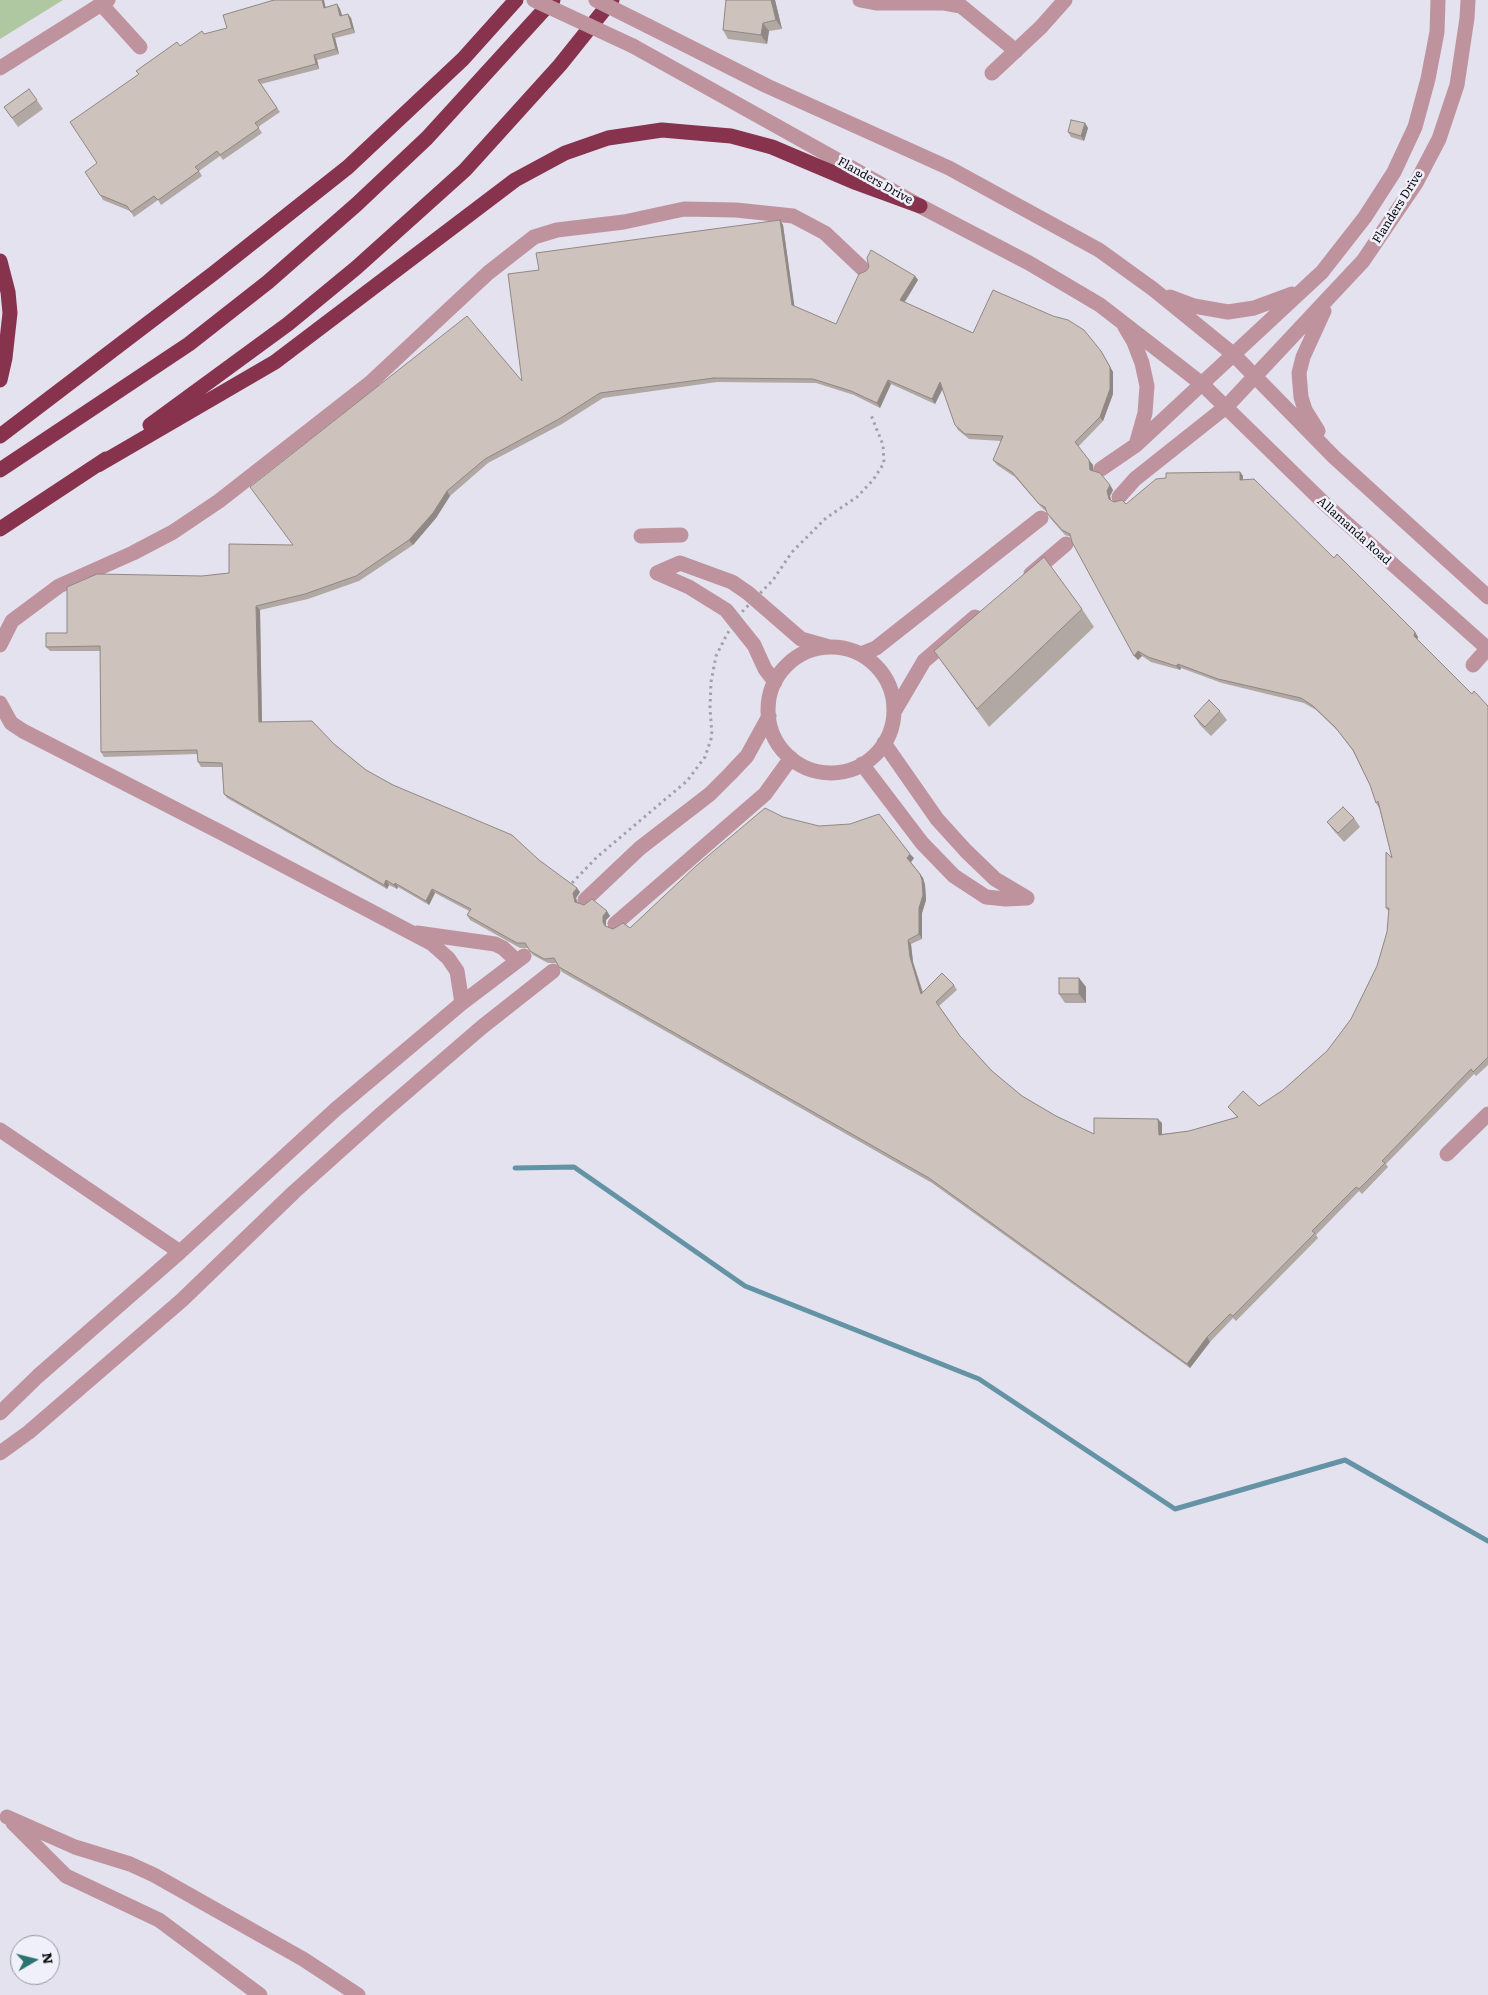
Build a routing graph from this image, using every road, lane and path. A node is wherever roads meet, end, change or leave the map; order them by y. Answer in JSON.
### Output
{"nodes":[{"id":1,"x":516,"y":0,"type":"edge"},
{"id":2,"x":534,"y":0,"type":"edge"},
{"id":3,"x":553,"y":0,"type":"edge"},
{"id":4,"x":596,"y":0,"type":"edge"},
{"id":5,"x":612,"y":0,"type":"edge"},
{"id":6,"x":860,"y":0,"type":"edge"},
{"id":7,"x":1065,"y":0,"type":"edge"},
{"id":8,"x":1438,"y":0,"type":"edge"},
{"id":9,"x":1468,"y":0,"type":"edge"},
{"id":10,"x":105,"y":2,"type":"edge"},
{"id":11,"x":140,"y":47,"type":"dead end"},
{"id":12,"x":1016,"y":51,"type":"junction"},
{"id":13,"x":0,"y":68,"type":"edge"},
{"id":14,"x":992,"y":73,"type":"dead end"},
{"id":15,"x":920,"y":206,"type":"junction"},
{"id":16,"x":0,"y":261,"type":"edge"},
{"id":17,"x":863,"y":269,"type":"dead end"},
{"id":18,"x":1306,"y":287,"type":"junction"},
{"id":19,"x":1153,"y":289,"type":"junction"},
{"id":20,"x":1335,"y":292,"type":"junction"},
{"id":21,"x":1121,"y":322,"type":"junction"},
{"id":22,"x":1233,"y":354,"type":"junction"},
{"id":23,"x":1256,"y":377,"type":"junction"},
{"id":24,"x":0,"y":380,"type":"edge"},
{"id":25,"x":1202,"y":384,"type":"junction"},
{"id":26,"x":1227,"y":406,"type":"junction"},
{"id":27,"x":871,"y":416,"type":"dead end"},
{"id":28,"x":0,"y":436,"type":"edge"},
{"id":29,"x":1136,"y":445,"type":"junction"},
{"id":30,"x":1334,"y":457,"type":"junction"},
{"id":31,"x":98,"y":465,"type":"junction"},
{"id":32,"x":1101,"y":469,"type":"dead end"},
{"id":33,"x":0,"y":470,"type":"edge"},
{"id":34,"x":1119,"y":496,"type":"dead end"},
{"id":35,"x":1041,"y":518,"type":"dead end"},
{"id":36,"x":0,"y":530,"type":"edge"},
{"id":37,"x":681,"y":535,"type":"dead end"},
{"id":38,"x":641,"y":536,"type":"dead end"},
{"id":39,"x":1066,"y":544,"type":"dead end"},
{"id":40,"x":1021,"y":582,"type":"edge"},
{"id":41,"x":1488,"y":597,"type":"edge"},
{"id":42,"x":990,"y":606,"type":"edge"},
{"id":43,"x":0,"y":645,"type":"edge"},
{"id":44,"x":829,"y":647,"type":"junction"},
{"id":45,"x":1488,"y":649,"type":"edge"},
{"id":46,"x":861,"y":654,"type":"junction"},
{"id":47,"x":1473,"y":666,"type":"dead end"},
{"id":48,"x":775,"y":682,"type":"junction"},
{"id":49,"x":0,"y":703,"type":"edge"},
{"id":50,"x":893,"y":715,"type":"junction"},
{"id":51,"x":769,"y":716,"type":"junction"},
{"id":52,"x":884,"y":743,"type":"junction"},
{"id":53,"x":791,"y":758,"type":"junction"},
{"id":54,"x":862,"y":764,"type":"junction"},
{"id":55,"x":572,"y":883,"type":"edge"},
{"id":56,"x":585,"y":900,"type":"dead end"},
{"id":57,"x":615,"y":924,"type":"dead end"},
{"id":58,"x":408,"y":932,"type":"junction"},
{"id":59,"x":553,"y":971,"type":"dead end"},
{"id":60,"x":462,"y":1002,"type":"junction"},
{"id":61,"x":1488,"y":1114,"type":"edge"},
{"id":62,"x":0,"y":1130,"type":"edge"},
{"id":63,"x":1447,"y":1154,"type":"dead end"},
{"id":64,"x":180,"y":1252,"type":"junction"},
{"id":65,"x":0,"y":1413,"type":"edge"},
{"id":66,"x":0,"y":1453,"type":"edge"},
{"id":67,"x":4,"y":1815,"type":"edge"},
{"id":68,"x":260,"y":1995,"type":"edge"},
{"id":69,"x":358,"y":1995,"type":"edge"}],
"edges":[{"from":1,"to":28,"type":"highway"},
{"from":2,"to":15,"type":"street","name":"Flanders Drive","bridge":true},
{"from":3,"to":33,"type":"highway"},
{"from":4,"to":19,"type":"street","bridge":true},
{"from":5,"to":31,"type":"highway"},
{"from":6,"to":12,"type":"street"},
{"from":7,"to":12,"type":"street"},
{"from":8,"to":18,"type":"street","name":"Flanders Drive"},
{"from":9,"to":20,"type":"street","name":"Flanders Drive"},
{"from":10,"to":11,"type":"street"},
{"from":10,"to":13,"type":"street"},
{"from":12,"to":14,"type":"street"},
{"from":15,"to":21,"type":"street","name":"Flanders Drive"},
{"from":15,"to":31,"type":"highway"},
{"from":16,"to":24,"type":"highway"},
{"from":17,"to":43,"type":"street"},
{"from":18,"to":19,"type":"street"},
{"from":18,"to":22,"type":"street","name":"Flanders Drive"},
{"from":19,"to":22,"type":"street"},
{"from":20,"to":23,"type":"street","name":"Flanders Drive"},
{"from":20,"to":30,"type":"street"},
{"from":21,"to":25,"type":"street","name":"Flanders Drive"},
{"from":21,"to":29,"type":"street"},
{"from":22,"to":23,"type":"street"},
{"from":22,"to":25,"type":"street","name":"Flanders Drive"},
{"from":23,"to":26,"type":"street","name":"Flanders Drive"},
{"from":23,"to":30,"type":"street"},
{"from":25,"to":26,"type":"street","name":"Flanders Drive"},
{"from":25,"to":29,"type":"street"},
{"from":26,"to":34,"type":"street"},
{"from":26,"to":45,"type":"street","name":"Allamanda Road"},
{"from":27,"to":55,"type":"path","bridge":true},
{"from":29,"to":32,"type":"street"},
{"from":30,"to":41,"type":"street"},
{"from":31,"to":36,"type":"highway"},
{"from":35,"to":46,"type":"street"},
{"from":37,"to":38,"type":"street"},
{"from":39,"to":40,"type":"street"},
{"from":42,"to":50,"type":"street"},
{"from":44,"to":46,"type":"street"},
{"from":44,"to":48,"type":"street"},
{"from":44,"to":48,"type":"street"},
{"from":45,"to":47,"type":"street"},
{"from":46,"to":50,"type":"street"},
{"from":48,"to":51,"type":"street"},
{"from":49,"to":58,"type":"street"},
{"from":50,"to":52,"type":"street"},
{"from":51,"to":53,"type":"street"},
{"from":51,"to":56,"type":"street"},
{"from":52,"to":54,"type":"street"},
{"from":52,"to":54,"type":"street"},
{"from":53,"to":54,"type":"street"},
{"from":53,"to":57,"type":"street"},
{"from":58,"to":60,"type":"street"},
{"from":58,"to":60,"type":"street"},
{"from":59,"to":66,"type":"street"},
{"from":60,"to":64,"type":"street"},
{"from":61,"to":63,"type":"street"},
{"from":62,"to":64,"type":"street"},
{"from":64,"to":65,"type":"street"},
{"from":67,"to":68,"type":"street"},
{"from":67,"to":69,"type":"street"}]}
